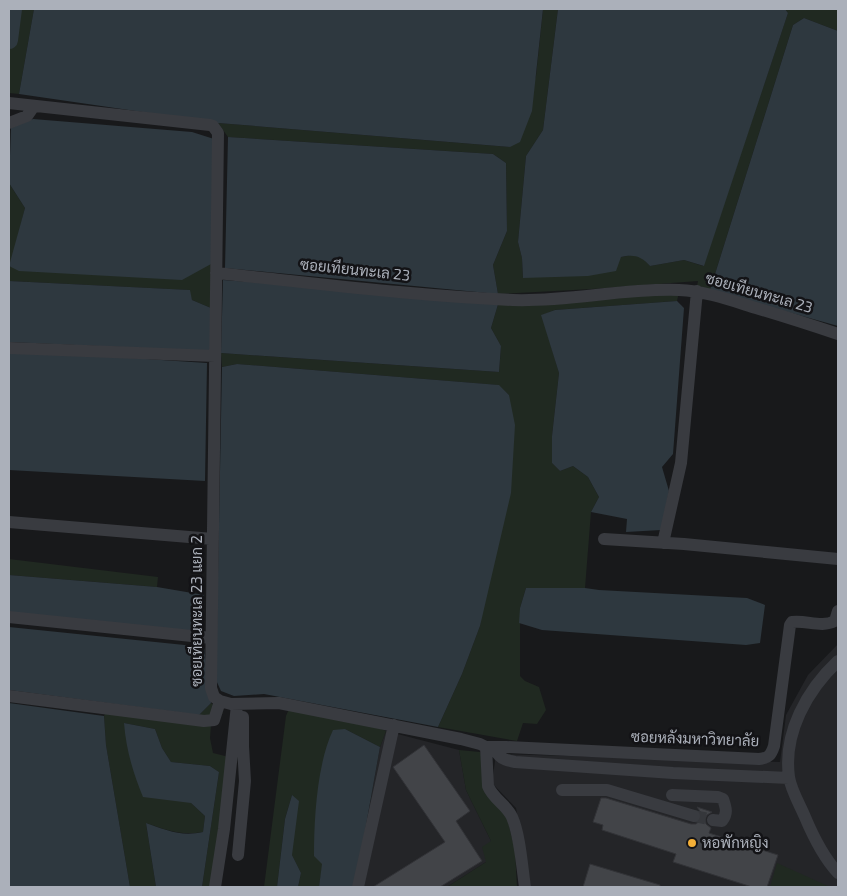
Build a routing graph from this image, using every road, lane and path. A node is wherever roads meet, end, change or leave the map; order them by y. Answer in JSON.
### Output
{"nodes":[{"id":1,"x":12,"y":103,"type":"edge"},
{"id":2,"x":34,"y":106,"type":"junction"},
{"id":3,"x":9,"y":123,"type":"edge"},
{"id":4,"x":216,"y":273,"type":"junction"},
{"id":5,"x":697,"y":291,"type":"junction"},
{"id":6,"x":838,"y":334,"type":"edge"},
{"id":7,"x":9,"y":348,"type":"edge"},
{"id":8,"x":215,"y":356,"type":"junction"},
{"id":9,"x":9,"y":522,"type":"edge"},
{"id":10,"x":213,"y":539,"type":"junction"},
{"id":11,"x":604,"y":539,"type":"dead end"},
{"id":12,"x":663,"y":543,"type":"junction"},
{"id":13,"x":838,"y":559,"type":"edge"},
{"id":14,"x":838,"y":611,"type":"edge"},
{"id":15,"x":9,"y":617,"type":"edge"},
{"id":16,"x":211,"y":638,"type":"junction"},
{"id":17,"x":838,"y":660,"type":"edge"},
{"id":18,"x":9,"y":696,"type":"edge"},
{"id":19,"x":220,"y":701,"type":"junction"},
{"id":20,"x":240,"y":704,"type":"junction"},
{"id":21,"x":394,"y":725,"type":"junction"},
{"id":22,"x":487,"y":746,"type":"junction"},
{"id":23,"x":673,"y":773,"type":"junction"},
{"id":24,"x":789,"y":778,"type":"junction"},
{"id":25,"x":562,"y":790,"type":"dead end"},
{"id":26,"x":672,"y":795,"type":"junction"},
{"id":27,"x":672,"y":810,"type":"junction"},
{"id":28,"x":694,"y":816,"type":"tunnel mouth"},
{"id":29,"x":713,"y":820,"type":"dead end"},
{"id":30,"x":238,"y":855,"type":"dead end"},
{"id":31,"x":838,"y":873,"type":"edge"},
{"id":32,"x":215,"y":887,"type":"edge"},
{"id":33,"x":358,"y":887,"type":"edge"},
{"id":34,"x":525,"y":887,"type":"edge"}],
"edges":[{"from":1,"to":2,"type":"street"},
{"from":2,"to":3,"type":"street"},
{"from":2,"to":4,"type":"street"},
{"from":4,"to":5,"type":"street","name":"ซอยเทียนทะเล 23"},
{"from":4,"to":8,"type":"street","name":"ซอยเทียนทะเล 23 แยก 2"},
{"from":5,"to":6,"type":"street","name":"ซอยเทียนทะเล 23"},
{"from":5,"to":12,"type":"street"},
{"from":7,"to":8,"type":"street"},
{"from":8,"to":10,"type":"street","name":"ซอยเทียนทะเล 23 แยก 2"},
{"from":9,"to":10,"type":"street"},
{"from":10,"to":16,"type":"street","name":"ซอยเทียนทะเล 23 แยก 2"},
{"from":11,"to":12,"type":"street"},
{"from":12,"to":13,"type":"street"},
{"from":14,"to":22,"type":"street","name":"ซอยหลังมหาวิทยาลัย"},
{"from":15,"to":16,"type":"street"},
{"from":16,"to":19,"type":"street","name":"ซอยเทียนทะเล 23 แยก 2"},
{"from":17,"to":24,"type":"street"},
{"from":18,"to":19,"type":"street"},
{"from":19,"to":20,"type":"street","name":"ซอยเทียนทะเล 23 แยก 2"},
{"from":20,"to":21,"type":"street","name":"ซอยเทียนทะเล 23 แยก 2"},
{"from":20,"to":30,"type":"street"},
{"from":20,"to":32,"type":"street"},
{"from":21,"to":22,"type":"street","name":"ซอยเทียนทะเล 23 แยก 2"},
{"from":21,"to":33,"type":"street"},
{"from":22,"to":23,"type":"street"},
{"from":22,"to":34,"type":"street"},
{"from":23,"to":24,"type":"street"},
{"from":23,"to":26,"type":"street"},
{"from":24,"to":31,"type":"street"},
{"from":25,"to":27,"type":"street"},
{"from":26,"to":27,"type":"street"},
{"from":26,"to":29,"type":"street"},
{"from":27,"to":28,"type":"street"}]}
